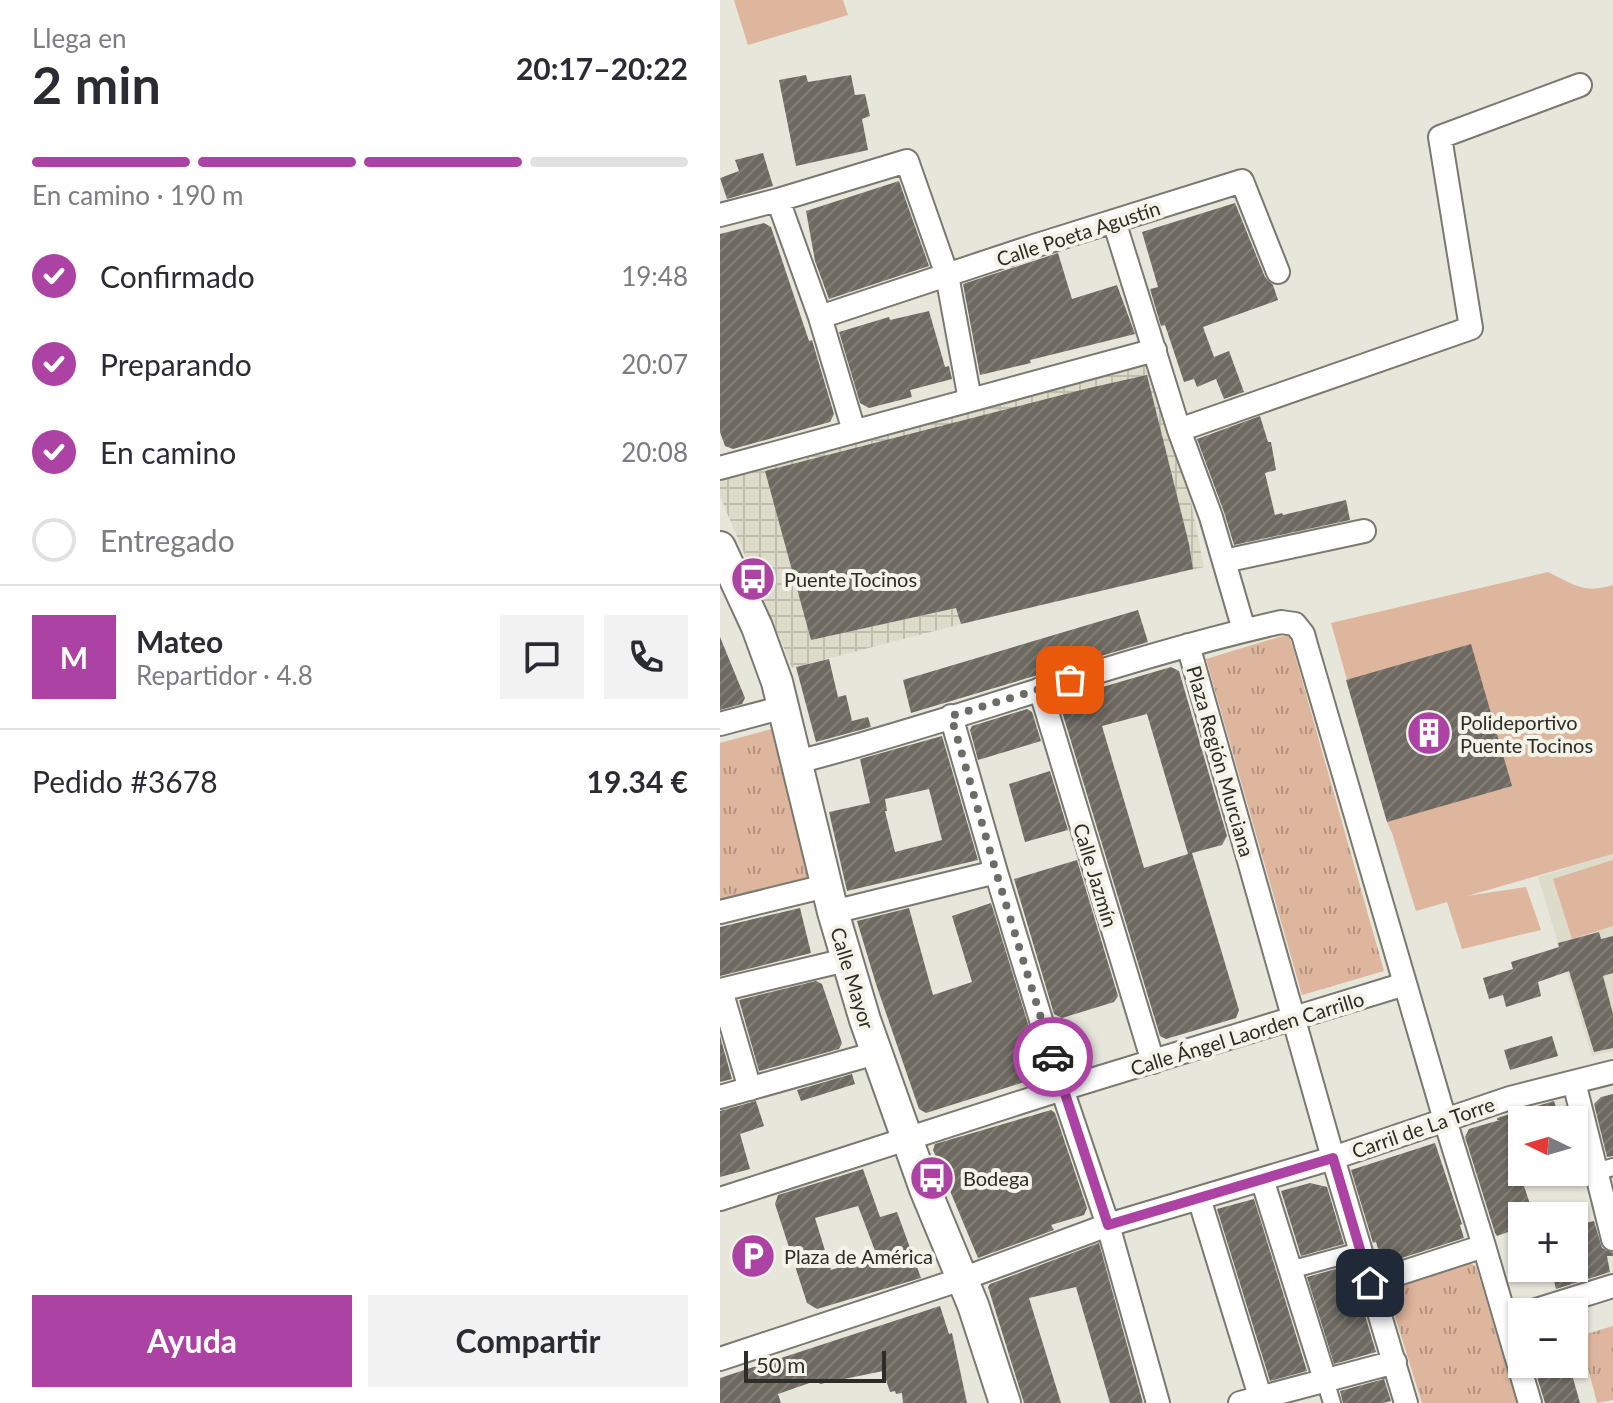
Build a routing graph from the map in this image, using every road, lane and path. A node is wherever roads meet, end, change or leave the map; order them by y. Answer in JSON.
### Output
{"nodes":[{"id":1,"x":1580,"y":85,"type":"dead end"},
{"id":2,"x":778,"y":200,"type":"junction"},
{"id":3,"x":720,"y":215,"type":"edge"},
{"id":4,"x":1114,"y":221,"type":"junction"},
{"id":5,"x":1278,"y":272,"type":"dead end"},
{"id":6,"x":947,"y":275,"type":"junction"},
{"id":7,"x":820,"y":317,"type":"junction"},
{"id":8,"x":1155,"y":350,"type":"junction"},
{"id":9,"x":970,"y":400,"type":"junction"},
{"id":10,"x":1179,"y":430,"type":"junction"},
{"id":11,"x":854,"y":431,"type":"junction"},
{"id":12,"x":720,"y":468,"type":"edge"},
{"id":13,"x":1364,"y":531,"type":"dead end"},
{"id":14,"x":720,"y":547,"type":"edge"},
{"id":15,"x":1224,"y":561,"type":"junction"},
{"id":16,"x":1244,"y":630,"type":"junction"},
{"id":17,"x":1188,"y":645,"type":"junction"},
{"id":18,"x":1040,"y":689,"type":"junction"},
{"id":19,"x":784,"y":707,"type":"junction"},
{"id":20,"x":951,"y":716,"type":"junction"},
{"id":21,"x":720,"y":724,"type":"edge"},
{"id":22,"x":797,"y":762,"type":"junction"},
{"id":23,"x":996,"y":872,"type":"junction"},
{"id":24,"x":830,"y":899,"type":"junction"},
{"id":25,"x":720,"y":912,"type":"edge"},
{"id":26,"x":846,"y":960,"type":"junction"},
{"id":27,"x":1405,"y":984,"type":"junction"},
{"id":28,"x":720,"y":990,"type":"edge"},
{"id":29,"x":1294,"y":1018,"type":"junction"},
{"id":30,"x":876,"y":1053,"type":"junction"},
{"id":31,"x":1153,"y":1062,"type":"junction"},
{"id":32,"x":1613,"y":1072,"type":"edge"},
{"id":33,"x":1574,"y":1082,"type":"junction"},
{"id":34,"x":750,"y":1089,"type":"junction"},
{"id":35,"x":1062,"y":1089,"type":"junction"},
{"id":36,"x":720,"y":1097,"type":"edge"},
{"id":37,"x":1445,"y":1120,"type":"junction"},
{"id":38,"x":907,"y":1140,"type":"junction"},
{"id":39,"x":1333,"y":1158,"type":"junction"},
{"id":40,"x":1605,"y":1170,"type":"edge"},
{"id":41,"x":1262,"y":1179,"type":"junction"},
{"id":42,"x":1199,"y":1198,"type":"junction"},
{"id":43,"x":720,"y":1199,"type":"edge"},
{"id":44,"x":1108,"y":1225,"type":"junction"},
{"id":45,"x":1613,"y":1239,"type":"edge"},
{"id":46,"x":1484,"y":1246,"type":"junction"},
{"id":47,"x":1360,"y":1251,"type":"junction"},
{"id":48,"x":1290,"y":1270,"type":"junction"},
{"id":49,"x":962,"y":1279,"type":"junction"},
{"id":50,"x":1370,"y":1283,"type":"junction"},
{"id":51,"x":1613,"y":1286,"type":"edge"},
{"id":52,"x":1575,"y":1298,"type":"edge"},
{"id":53,"x":1508,"y":1303,"type":"edge"},
{"id":54,"x":720,"y":1359,"type":"edge"},
{"id":55,"x":1395,"y":1362,"type":"junction"},
{"id":56,"x":1525,"y":1378,"type":"edge"},
{"id":57,"x":1325,"y":1380,"type":"junction"},
{"id":58,"x":1254,"y":1401,"type":"edge"},
{"id":59,"x":1005,"y":1403,"type":"edge"},
{"id":60,"x":1158,"y":1403,"type":"edge"},
{"id":61,"x":1332,"y":1403,"type":"edge"},
{"id":62,"x":1406,"y":1403,"type":"edge"},
{"id":63,"x":1530,"y":1403,"type":"edge"}],
"edges":[{"from":1,"to":10,"type":"street"},
{"from":2,"to":3,"type":"street"},
{"from":2,"to":6,"type":"street"},
{"from":2,"to":7,"type":"street"},
{"from":4,"to":5,"type":"street","name":"Calle Poeta Agustín"},
{"from":4,"to":6,"type":"street","name":"Calle Poeta Agustín"},
{"from":4,"to":8,"type":"street"},
{"from":6,"to":7,"type":"street","name":"Calle Poeta Agustín"},
{"from":6,"to":9,"type":"street"},
{"from":7,"to":11,"type":"street"},
{"from":8,"to":9,"type":"street"},
{"from":8,"to":10,"type":"street"},
{"from":9,"to":11,"type":"street"},
{"from":10,"to":15,"type":"street"},
{"from":11,"to":12,"type":"street"},
{"from":13,"to":15,"type":"street"},
{"from":14,"to":19,"type":"main road","name":"Calle Mayor"},
{"from":15,"to":16,"type":"street"},
{"from":16,"to":17,"type":"street","name":"Plaza Región Murciana"},
{"from":16,"to":27,"type":"street","name":"Plaza Región Murciana"},
{"from":17,"to":18,"type":"street"},
{"from":17,"to":29,"type":"street","name":"Plaza Región Murciana"},
{"from":18,"to":20,"type":"street"},
{"from":18,"to":31,"type":"street","name":"Calle Jazmín"},
{"from":19,"to":21,"type":"street"},
{"from":19,"to":22,"type":"main road","name":"Calle Mayor"},
{"from":20,"to":22,"type":"street"},
{"from":20,"to":23,"type":"street"},
{"from":22,"to":24,"type":"main road","name":"Calle Mayor"},
{"from":23,"to":24,"type":"street"},
{"from":23,"to":35,"type":"street"},
{"from":24,"to":25,"type":"street"},
{"from":24,"to":26,"type":"main road","name":"Calle Mayor"},
{"from":26,"to":28,"type":"street"},
{"from":26,"to":30,"type":"main road","name":"Calle Mayor"},
{"from":27,"to":29,"type":"street","name":"Calle Ángel Laorden Carrillo"},
{"from":27,"to":37,"type":"street","name":"Plaza Región Murciana"},
{"from":28,"to":34,"type":"street"},
{"from":29,"to":31,"type":"street","name":"Calle Ángel Laorden Carrillo"},
{"from":29,"to":39,"type":"street","name":"Plaza Región Murciana"},
{"from":30,"to":34,"type":"street"},
{"from":30,"to":38,"type":"main road","name":"Calle Mayor"},
{"from":31,"to":35,"type":"street","name":"Calle Ángel Laorden Carrillo"},
{"from":32,"to":33,"type":"street","name":"Carril de La Torre"},
{"from":33,"to":37,"type":"street","name":"Carril de La Torre"},
{"from":33,"to":40,"type":"street"},
{"from":34,"to":36,"type":"street"},
{"from":35,"to":38,"type":"street","name":"Calle Ángel Laorden Carrillo"},
{"from":35,"to":44,"type":"street"},
{"from":37,"to":39,"type":"street","name":"Carril de La Torre"},
{"from":37,"to":46,"type":"street","name":"Plaza Región Murciana"},
{"from":38,"to":43,"type":"street","name":"Calle Ángel Laorden Carrillo"},
{"from":38,"to":49,"type":"main road","name":"Calle Mayor"},
{"from":39,"to":41,"type":"street","name":"Carril de La Torre"},
{"from":39,"to":47,"type":"street","name":"Plaza Región Murciana"},
{"from":40,"to":45,"type":"street"},
{"from":41,"to":42,"type":"street","name":"Carril de La Torre"},
{"from":41,"to":48,"type":"street"},
{"from":42,"to":44,"type":"street","name":"Carril de La Torre"},
{"from":42,"to":58,"type":"street"},
{"from":44,"to":49,"type":"street","name":"Carril de La Torre"},
{"from":44,"to":60,"type":"street"},
{"from":46,"to":50,"type":"street"},
{"from":46,"to":53,"type":"street","name":"Plaza Región Murciana"},
{"from":47,"to":48,"type":"street"},
{"from":47,"to":50,"type":"street","name":"Plaza Región Murciana"},
{"from":48,"to":57,"type":"street"},
{"from":49,"to":54,"type":"street","name":"Carril de La Torre"},
{"from":49,"to":59,"type":"main road","name":"Calle Mayor"},
{"from":50,"to":55,"type":"street","name":"Plaza Región Murciana"},
{"from":51,"to":52,"type":"street"},
{"from":55,"to":57,"type":"street"},
{"from":55,"to":62,"type":"street","name":"Plaza Región Murciana"},
{"from":56,"to":63,"type":"street","name":"Plaza Región Murciana"},
{"from":57,"to":58,"type":"street"},
{"from":57,"to":61,"type":"street"}]}
